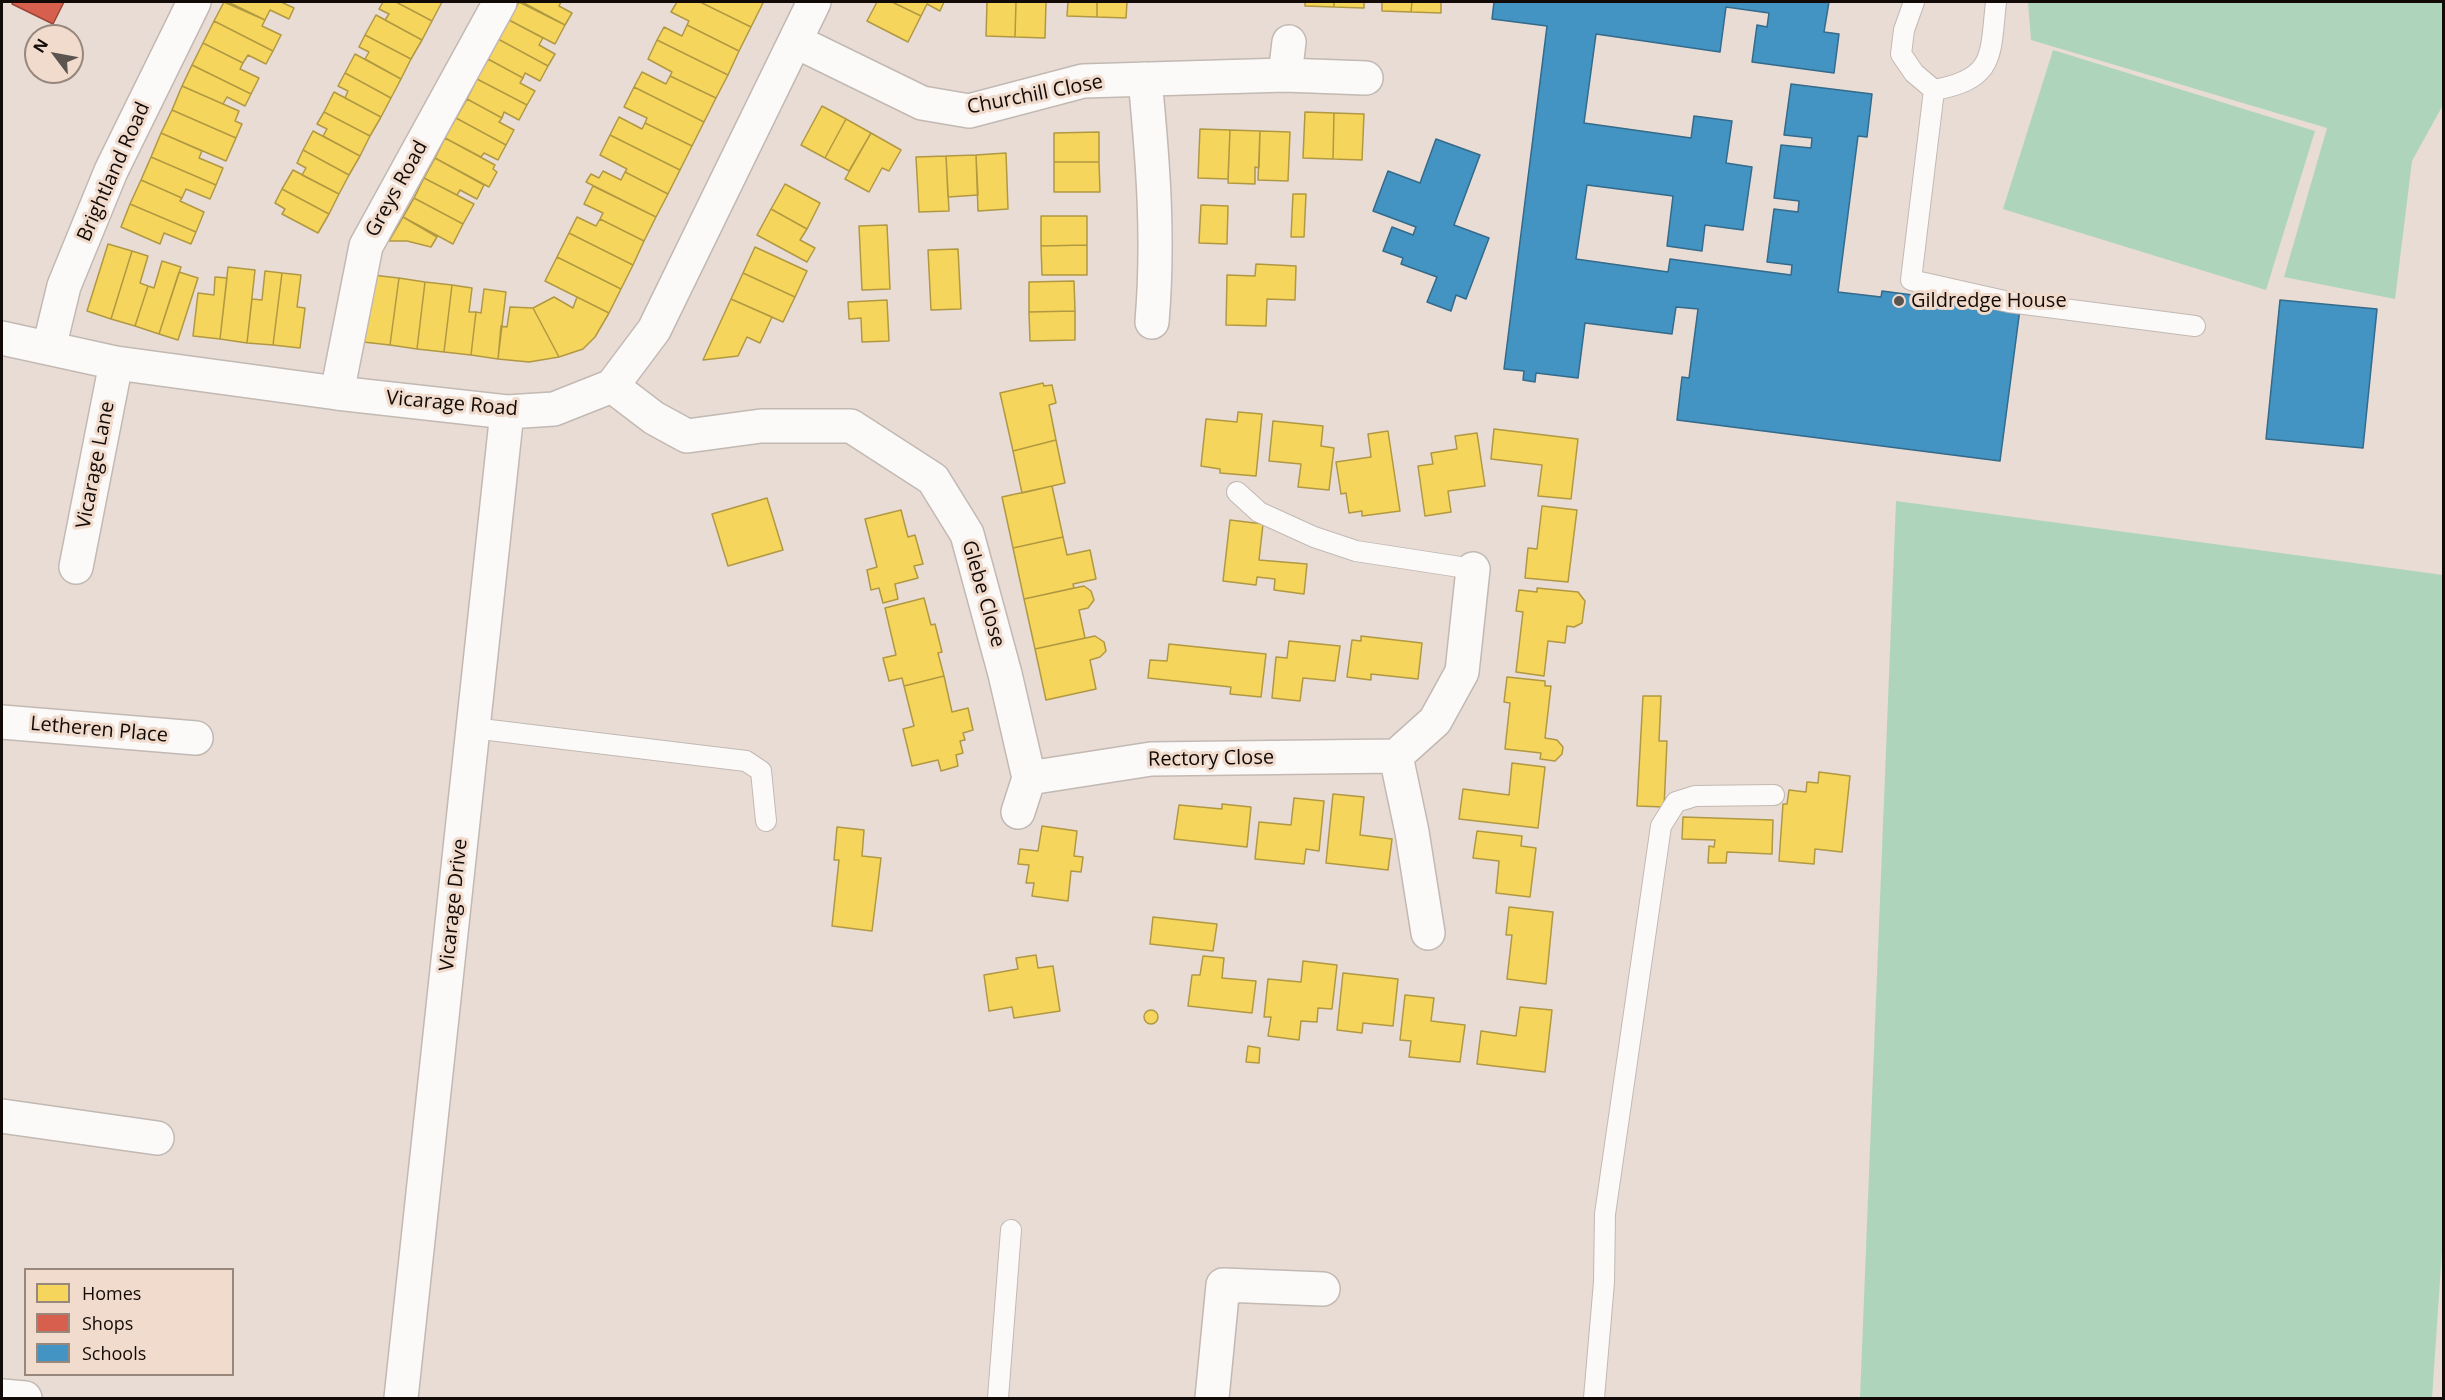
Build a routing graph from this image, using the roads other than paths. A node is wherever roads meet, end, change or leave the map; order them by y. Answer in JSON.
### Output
{"nodes":[{"id":1,"x":194,"y":2,"type":"edge"},
{"id":2,"x":500,"y":2,"type":"edge"},
{"id":3,"x":814,"y":2,"type":"edge"},
{"id":4,"x":1914,"y":2,"type":"edge"},
{"id":5,"x":1996,"y":2,"type":"edge"},
{"id":6,"x":795,"y":41,"type":"junction"},
{"id":7,"x":1289,"y":42,"type":"dead end"},
{"id":8,"x":1285,"y":75,"type":"junction"},
{"id":9,"x":1366,"y":78,"type":"dead end"},
{"id":10,"x":1145,"y":79,"type":"junction"},
{"id":11,"x":1934,"y":90,"type":"junction"},
{"id":12,"x":1152,"y":322,"type":"dead end"},
{"id":13,"x":2195,"y":326,"type":"dead end"},
{"id":14,"x":2,"y":338,"type":"edge"},
{"id":15,"x":49,"y":348,"type":"junction"},
{"id":16,"x":116,"y":363,"type":"junction"},
{"id":17,"x":612,"y":386,"type":"junction"},
{"id":18,"x":337,"y":393,"type":"junction"},
{"id":19,"x":507,"y":412,"type":"junction"},
{"id":20,"x":1237,"y":492,"type":"dead end"},
{"id":21,"x":76,"y":567,"type":"dead end"},
{"id":22,"x":1473,"y":569,"type":"joint"},
{"id":23,"x":2,"y":722,"type":"edge"},
{"id":24,"x":473,"y":728,"type":"junction"},
{"id":25,"x":196,"y":738,"type":"dead end"},
{"id":26,"x":1396,"y":756,"type":"junction"},
{"id":27,"x":1029,"y":778,"type":"junction"},
{"id":28,"x":1774,"y":795,"type":"dead end"},
{"id":29,"x":1018,"y":812,"type":"dead end"},
{"id":30,"x":766,"y":821,"type":"dead end"},
{"id":31,"x":1428,"y":933,"type":"dead end"},
{"id":32,"x":2,"y":1116,"type":"edge"},
{"id":33,"x":157,"y":1138,"type":"dead end"},
{"id":34,"x":1011,"y":1230,"type":"dead end"},
{"id":35,"x":1323,"y":1288,"type":"dead end"},
{"id":36,"x":2,"y":1396,"type":"edge"},
{"id":37,"x":25,"y":1398,"type":"edge"},
{"id":38,"x":401,"y":1398,"type":"edge"},
{"id":39,"x":998,"y":1398,"type":"edge"},
{"id":40,"x":1212,"y":1398,"type":"edge"},
{"id":41,"x":1594,"y":1398,"type":"edge"}],
"edges":[{"from":1,"to":15,"type":"street","name":"Brightland Road"},
{"from":2,"to":18,"type":"street","name":"Greys Road"},
{"from":3,"to":6,"type":"street"},
{"from":4,"to":11,"type":"lane"},
{"from":5,"to":11,"type":"lane"},
{"from":6,"to":10,"type":"street","name":"Churchill Close"},
{"from":6,"to":17,"type":"street"},
{"from":7,"to":8,"type":"street"},
{"from":8,"to":9,"type":"street","name":"Churchill Close"},
{"from":8,"to":10,"type":"street","name":"Churchill Close"},
{"from":10,"to":12,"type":"street"},
{"from":11,"to":13,"type":"lane"},
{"from":14,"to":15,"type":"street","name":"Vicarage Road"},
{"from":15,"to":16,"type":"street","name":"Vicarage Road"},
{"from":16,"to":18,"type":"street","name":"Vicarage Road"},
{"from":16,"to":21,"type":"street","name":"Vicarage Lane"},
{"from":17,"to":19,"type":"street","name":"Vicarage Road"},
{"from":17,"to":27,"type":"street","name":"Glebe Close"},
{"from":18,"to":19,"type":"street","name":"Vicarage Road"},
{"from":19,"to":24,"type":"street","name":"Vicarage Drive"},
{"from":20,"to":22,"type":"lane"},
{"from":22,"to":26,"type":"street"},
{"from":23,"to":25,"type":"street","name":"Letheren Place"},
{"from":24,"to":30,"type":"lane"},
{"from":24,"to":38,"type":"street","name":"Vicarage Drive"},
{"from":26,"to":27,"type":"street","name":"Rectory Close"},
{"from":26,"to":31,"type":"street"},
{"from":27,"to":29,"type":"street"},
{"from":28,"to":41,"type":"lane"},
{"from":32,"to":33,"type":"street"},
{"from":34,"to":39,"type":"lane"},
{"from":35,"to":40,"type":"street"},
{"from":36,"to":37,"type":"street"}]}
